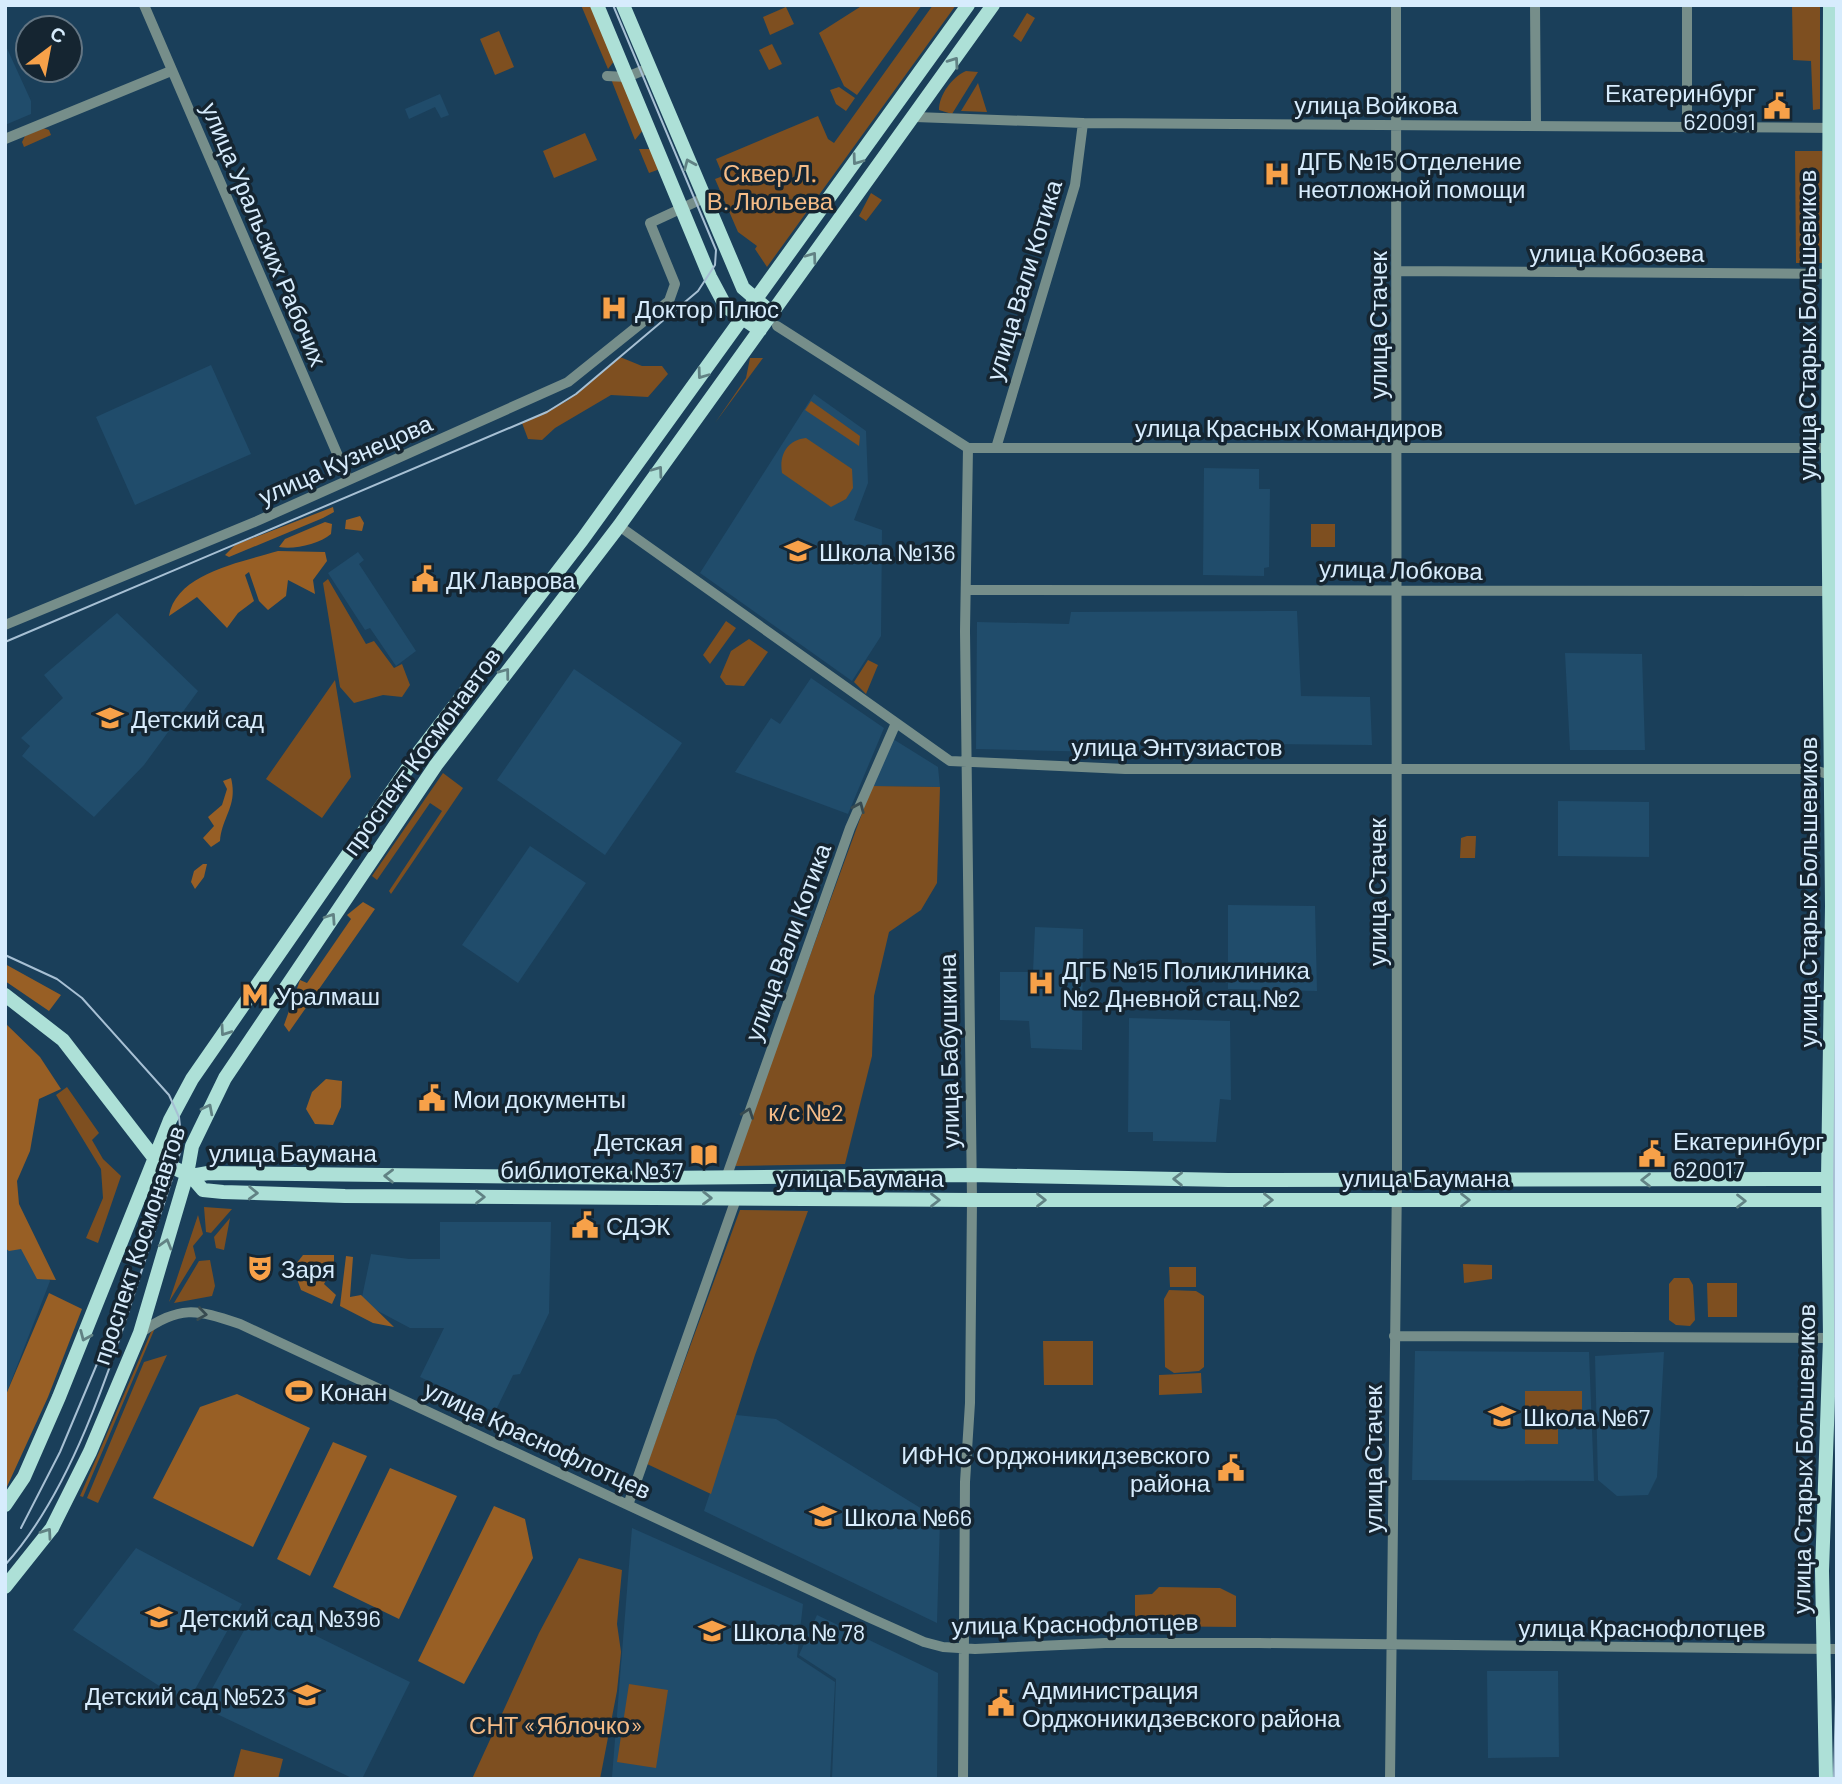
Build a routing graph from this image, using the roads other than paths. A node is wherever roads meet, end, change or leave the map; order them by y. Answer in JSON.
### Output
{"nodes":[{"id":1,"x":144,"y":5,"type":"edge"},
{"id":2,"x":597,"y":5,"type":"edge"},
{"id":3,"x":623,"y":5,"type":"edge"},
{"id":4,"x":968,"y":5,"type":"edge"},
{"id":5,"x":993,"y":5,"type":"edge"},
{"id":6,"x":1396,"y":5,"type":"edge"},
{"id":7,"x":1535,"y":5,"type":"edge"},
{"id":8,"x":1687,"y":5,"type":"edge"},
{"id":9,"x":1830,"y":5,"type":"edge"},
{"id":10,"x":649,"y":68,"type":"junction"},
{"id":11,"x":171,"y":71,"type":"junction"},
{"id":12,"x":607,"y":76,"type":"dead end"},
{"id":13,"x":626,"y":77,"type":"junction"},
{"id":14,"x":915,"y":117,"type":"junction"},
{"id":15,"x":1083,"y":122,"type":"junction"},
{"id":16,"x":1397,"y":125,"type":"junction"},
{"id":17,"x":1536,"y":125,"type":"junction"},
{"id":18,"x":1687,"y":128,"type":"junction"},
{"id":19,"x":1833,"y":128,"type":"edge"},
{"id":20,"x":5,"y":139,"type":"edge"},
{"id":21,"x":704,"y":198,"type":"junction"},
{"id":22,"x":682,"y":208,"type":"junction"},
{"id":23,"x":1398,"y":271,"type":"junction"},
{"id":24,"x":1833,"y":274,"type":"edge"},
{"id":25,"x":755,"y":300,"type":"junction"},
{"id":26,"x":742,"y":318,"type":"junction"},
{"id":27,"x":775,"y":319,"type":"junction"},
{"id":28,"x":760,"y":330,"type":"junction"},
{"id":29,"x":1398,"y":447,"type":"junction"},
{"id":30,"x":968,"y":448,"type":"junction"},
{"id":31,"x":996,"y":448,"type":"junction"},
{"id":32,"x":1832,"y":448,"type":"edge"},
{"id":33,"x":348,"y":479,"type":"junction"},
{"id":34,"x":619,"y":526,"type":"junction"},
{"id":35,"x":965,"y":590,"type":"junction"},
{"id":36,"x":1398,"y":590,"type":"junction"},
{"id":37,"x":1834,"y":591,"type":"edge"},
{"id":38,"x":5,"y":625,"type":"edge"},
{"id":39,"x":896,"y":723,"type":"junction"},
{"id":40,"x":1833,"y":758,"type":"edge"},
{"id":41,"x":967,"y":762,"type":"junction"},
{"id":42,"x":1398,"y":766,"type":"junction"},
{"id":43,"x":1811,"y":769,"type":"junction"},
{"id":44,"x":1834,"y":777,"type":"edge"},
{"id":45,"x":5,"y":995,"type":"edge"},
{"id":46,"x":1832,"y":1119,"type":"edge"},
{"id":47,"x":155,"y":1159,"type":"junction"},
{"id":48,"x":189,"y":1175,"type":"junction"},
{"id":49,"x":971,"y":1175,"type":"junction"},
{"id":50,"x":726,"y":1178,"type":"junction"},
{"id":51,"x":1397,"y":1178,"type":"junction"},
{"id":52,"x":1832,"y":1179,"type":"edge"},
{"id":53,"x":736,"y":1199,"type":"junction"},
{"id":54,"x":1397,"y":1199,"type":"junction"},
{"id":55,"x":972,"y":1200,"type":"junction"},
{"id":56,"x":1832,"y":1200,"type":"edge"},
{"id":57,"x":1833,"y":1264,"type":"edge"},
{"id":58,"x":139,"y":1333,"type":"junction"},
{"id":59,"x":1394,"y":1336,"type":"junction"},
{"id":60,"x":1833,"y":1338,"type":"edge"},
{"id":61,"x":5,"y":1505,"type":"edge"},
{"id":62,"x":628,"y":1505,"type":"junction"},
{"id":63,"x":5,"y":1587,"type":"edge"},
{"id":64,"x":1392,"y":1646,"type":"junction"},
{"id":65,"x":965,"y":1648,"type":"junction"},
{"id":66,"x":1830,"y":1649,"type":"edge"},
{"id":67,"x":963,"y":1779,"type":"edge"},
{"id":68,"x":1390,"y":1779,"type":"edge"},
{"id":69,"x":1826,"y":1779,"type":"edge"}],
"edges":[{"from":1,"to":11,"type":"street","name":"улица Уральских Рабочих"},
{"from":2,"to":13,"type":"main road"},
{"from":3,"to":10,"type":"main road"},
{"from":4,"to":25,"type":"main road","name":"проспект Космонавтов","one_way":true},
{"from":14,"to":5,"type":"main road","name":"проспект Космонавтов","one_way":true},
{"from":6,"to":16,"type":"street","name":"улица Стачек"},
{"from":7,"to":17,"type":"street"},
{"from":8,"to":18,"type":"street"},
{"from":9,"to":19,"type":"main road","name":"улица Старых Большевиков"},
{"from":10,"to":13,"type":"street"},
{"from":21,"to":10,"type":"main road","one_way":true},
{"from":11,"to":20,"type":"street"},
{"from":11,"to":33,"type":"street","name":"улица Уральских Рабочих"},
{"from":12,"to":13,"type":"street"},
{"from":13,"to":22,"type":"main road"},
{"from":14,"to":15,"type":"street","name":"улица Войкова"},
{"from":27,"to":14,"type":"main road","name":"проспект Космонавтов","one_way":true},
{"from":15,"to":16,"type":"street","name":"улица Войкова"},
{"from":15,"to":31,"type":"street","name":"улица Вали Котика"},
{"from":16,"to":17,"type":"street","name":"улица Войкова"},
{"from":16,"to":23,"type":"street","name":"улица Стачек"},
{"from":17,"to":18,"type":"street","name":"улица Войкова"},
{"from":18,"to":19,"type":"street","name":"улица Войкова"},
{"from":19,"to":24,"type":"main road","name":"улица Старых Большевиков"},
{"from":21,"to":22,"type":"street"},
{"from":21,"to":25,"type":"main road"},
{"from":22,"to":26,"type":"main road"},
{"from":22,"to":33,"type":"street","name":"улица Кузнецова"},
{"from":23,"to":24,"type":"street","name":"улица Кобозева"},
{"from":23,"to":29,"type":"street","name":"улица Стачек"},
{"from":24,"to":32,"type":"main road","name":"улица Старых Большевиков"},
{"from":25,"to":26,"type":"main road","name":"проспект Космонавтов"},
{"from":25,"to":27,"type":"main road"},
{"from":26,"to":28,"type":"main road"},
{"from":26,"to":47,"type":"main road","name":"проспект Космонавтов","one_way":true},
{"from":27,"to":28,"type":"main road","name":"проспект Космонавтов"},
{"from":27,"to":30,"type":"street"},
{"from":34,"to":28,"type":"main road","name":"проспект Космонавтов","one_way":true},
{"from":29,"to":31,"type":"street","name":"улица Красных Командиров"},
{"from":29,"to":32,"type":"street","name":"улица Красных Командиров"},
{"from":29,"to":36,"type":"street","name":"улица Стачек"},
{"from":30,"to":31,"type":"street","name":"улица Красных Командиров"},
{"from":30,"to":35,"type":"street","name":"улица Бабушкина"},
{"from":32,"to":37,"type":"main road","name":"улица Старых Большевиков"},
{"from":33,"to":38,"type":"street","name":"улица Кузнецова"},
{"from":34,"to":39,"type":"street","name":"улица Энтузиастов"},
{"from":48,"to":34,"type":"main road","name":"проспект Космонавтов","one_way":true},
{"from":35,"to":36,"type":"street","name":"улица Лобкова"},
{"from":35,"to":41,"type":"street","name":"улица Бабушкина"},
{"from":36,"to":37,"type":"street","name":"улица Лобкова"},
{"from":36,"to":42,"type":"street","name":"улица Стачек"},
{"from":37,"to":40,"type":"main road","name":"улица Старых Большевиков"},
{"from":39,"to":41,"type":"street","name":"улица Энтузиастов"},
{"from":50,"to":39,"type":"street","name":"улица Вали Котика","one_way":true},
{"from":40,"to":43,"type":"street"},
{"from":40,"to":44,"type":"main road","name":"улица Старых Большевиков"},
{"from":41,"to":42,"type":"street","name":"улица Энтузиастов"},
{"from":41,"to":49,"type":"street","name":"улица Бабушкина"},
{"from":42,"to":43,"type":"street","name":"улица Энтузиастов"},
{"from":42,"to":51,"type":"street","name":"улица Стачек"},
{"from":43,"to":44,"type":"street"},
{"from":44,"to":46,"type":"main road","name":"улица Старых Большевиков"},
{"from":45,"to":47,"type":"main road"},
{"from":46,"to":52,"type":"main road","name":"улица Старых Большевиков"},
{"from":47,"to":48,"type":"main road"},
{"from":47,"to":61,"type":"main road","name":"проспект Космонавтов","one_way":true},
{"from":50,"to":48,"type":"main road","name":"улица Баумана","one_way":true},
{"from":48,"to":53,"type":"main road","name":"улица Баумана","one_way":true},
{"from":58,"to":48,"type":"main road","name":"проспект Космонавтов","one_way":true},
{"from":49,"to":50,"type":"main road","name":"улица Баумана"},
{"from":51,"to":49,"type":"main road","name":"улица Баумана","one_way":true},
{"from":49,"to":55,"type":"street","name":"улица Бабушкина"},
{"from":52,"to":51,"type":"main road","name":"улица Баумана","one_way":true},
{"from":51,"to":54,"type":"street","name":"улица Стачек"},
{"from":52,"to":56,"type":"main road","name":"улица Старых Большевиков"},
{"from":53,"to":55,"type":"main road","name":"улица Баумана","one_way":true},
{"from":53,"to":62,"type":"street"},
{"from":55,"to":54,"type":"main road","name":"улица Баумана","one_way":true},
{"from":54,"to":56,"type":"main road","name":"улица Баумана","one_way":true},
{"from":54,"to":59,"type":"street","name":"улица Стачек"},
{"from":55,"to":65,"type":"street","name":"улица Бабушкина"},
{"from":56,"to":57,"type":"main road","name":"улица Старых Большевиков"},
{"from":57,"to":60,"type":"main road","name":"улица Старых Большевиков"},
{"from":58,"to":62,"type":"street","name":"улица Краснофлотцев","one_way":true},
{"from":63,"to":58,"type":"main road","name":"проспект Космонавтов","one_way":true},
{"from":59,"to":60,"type":"street"},
{"from":59,"to":64,"type":"street","name":"улица Стачек"},
{"from":60,"to":66,"type":"main road","name":"улица Старых Большевиков"},
{"from":62,"to":65,"type":"street","name":"улица Краснофлотцев"},
{"from":64,"to":65,"type":"street","name":"улица Краснофлотцев"},
{"from":64,"to":66,"type":"street","name":"улица Краснофлотцев"},
{"from":64,"to":68,"type":"street","name":"улица Стачек"},
{"from":65,"to":67,"type":"street","name":"улица Бабушкина"},
{"from":66,"to":69,"type":"main road","name":"улица Старых Большевиков"}]}
